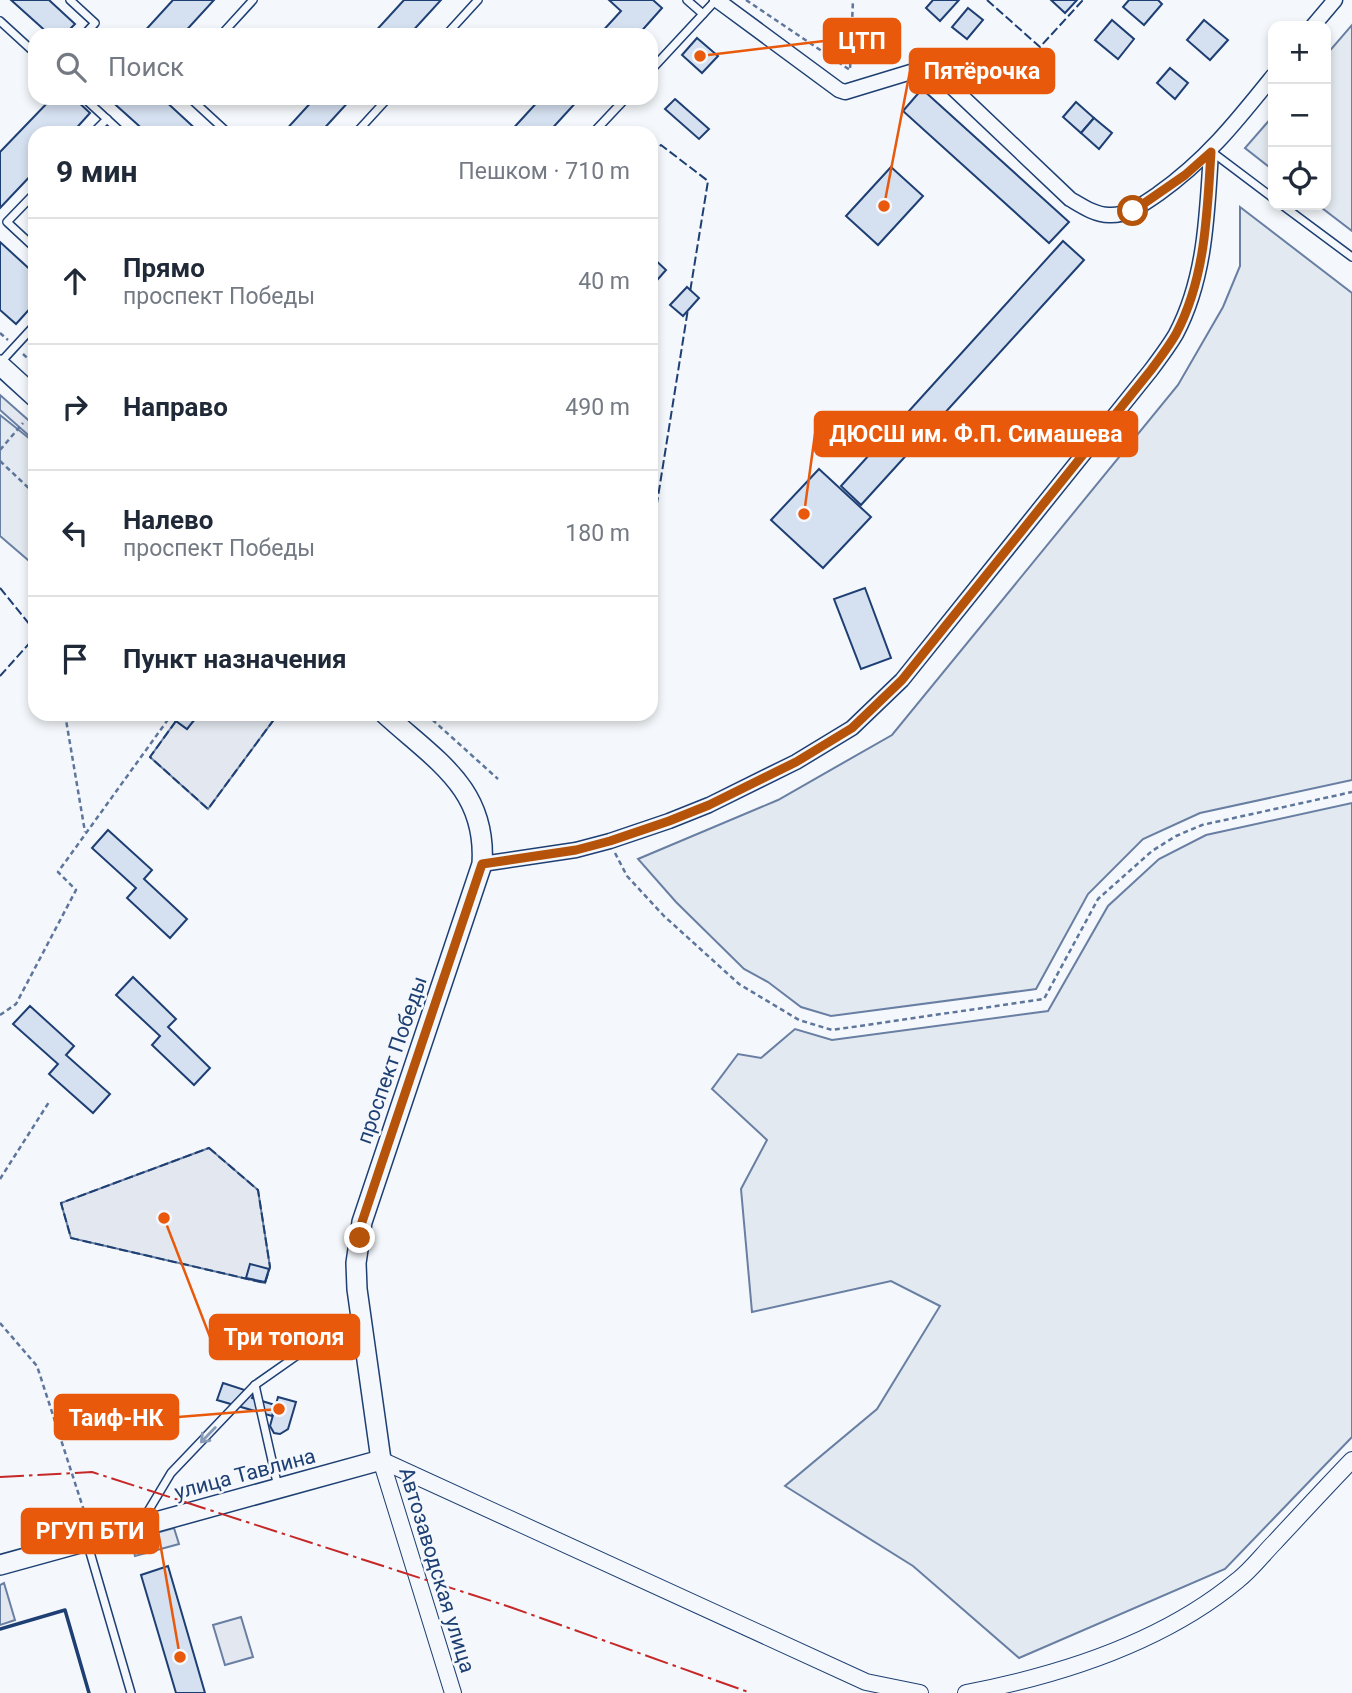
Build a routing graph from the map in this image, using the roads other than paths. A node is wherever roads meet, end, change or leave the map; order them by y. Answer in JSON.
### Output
{"nodes":[{"id":1,"x":70,"y":0,"type":"edge"},
{"id":2,"x":253,"y":0,"type":"edge"},
{"id":3,"x":478,"y":0,"type":"edge"},
{"id":4,"x":687,"y":0,"type":"edge"},
{"id":5,"x":717,"y":0,"type":"edge"},
{"id":6,"x":1335,"y":0,"type":"edge"},
{"id":7,"x":703,"y":14,"type":"junction"},
{"id":8,"x":0,"y":21,"type":"edge"},
{"id":9,"x":1317,"y":21,"type":"edge"},
{"id":10,"x":90,"y":28,"type":"edge"},
{"id":11,"x":227,"y":28,"type":"edge"},
{"id":12,"x":452,"y":28,"type":"edge"},
{"id":13,"x":28,"y":47,"type":"edge"},
{"id":14,"x":658,"y":63,"type":"edge"},
{"id":15,"x":1268,"y":82,"type":"edge"},
{"id":16,"x":92,"y":105,"type":"edge"},
{"id":17,"x":198,"y":105,"type":"edge"},
{"id":18,"x":382,"y":105,"type":"edge"},
{"id":19,"x":619,"y":105,"type":"edge"},
{"id":20,"x":107,"y":119,"type":"junction"},
{"id":21,"x":100,"y":126,"type":"edge"},
{"id":22,"x":114,"y":126,"type":"edge"},
{"id":23,"x":220,"y":126,"type":"edge"},
{"id":24,"x":362,"y":126,"type":"edge"},
{"id":25,"x":600,"y":126,"type":"edge"},
{"id":26,"x":1211,"y":152,"type":"junction"},
{"id":27,"x":1268,"y":194,"type":"edge"},
{"id":28,"x":28,"y":201,"type":"edge"},
{"id":29,"x":1289,"y":210,"type":"edge"},
{"id":30,"x":28,"y":242,"type":"edge"},
{"id":31,"x":1352,"y":257,"type":"edge"},
{"id":32,"x":28,"y":333,"type":"edge"},
{"id":33,"x":0,"y":364,"type":"edge"},
{"id":34,"x":28,"y":390,"type":"edge"},
{"id":35,"x":393,"y":721,"type":"edge"},
{"id":36,"x":482,"y":864,"type":"junction"},
{"id":37,"x":362,"y":1332,"type":"junction"},
{"id":38,"x":255,"y":1385,"type":"junction"},
{"id":39,"x":381,"y":1460,"type":"junction"},
{"id":40,"x":1352,"y":1460,"type":"edge"},
{"id":41,"x":278,"y":1489,"type":"junction"},
{"id":42,"x":138,"y":1527,"type":"junction"},
{"id":43,"x":90,"y":1540,"type":"junction"},
{"id":44,"x":0,"y":1565,"type":"edge"},
{"id":45,"x":131,"y":1693,"type":"edge"},
{"id":46,"x":453,"y":1693,"type":"edge"},
{"id":47,"x":920,"y":1693,"type":"edge"},
{"id":48,"x":965,"y":1693,"type":"edge"}],
"edges":[{"from":1,"to":10,"type":"lane"},
{"from":2,"to":11,"type":"lane"},
{"from":3,"to":12,"type":"lane"},
{"from":4,"to":7,"type":"lane"},
{"from":5,"to":7,"type":"lane"},
{"from":5,"to":26,"type":"street"},
{"from":6,"to":9,"type":"street"},
{"from":7,"to":14,"type":"lane"},
{"from":8,"to":13,"type":"lane"},
{"from":15,"to":26,"type":"street"},
{"from":16,"to":20,"type":"lane"},
{"from":17,"to":23,"type":"lane"},
{"from":18,"to":24,"type":"lane"},
{"from":19,"to":25,"type":"lane"},
{"from":20,"to":21,"type":"lane"},
{"from":20,"to":22,"type":"lane"},
{"from":26,"to":27,"type":"lane"},
{"from":26,"to":36,"type":"street"},
{"from":28,"to":30,"type":"lane"},
{"from":29,"to":31,"type":"lane"},
{"from":32,"to":33,"type":"lane"},
{"from":33,"to":34,"type":"main road"},
{"from":35,"to":36,"type":"main road","name":"проспект Победы"},
{"from":36,"to":37,"type":"main road","name":"проспект Победы"},
{"from":37,"to":38,"type":"lane"},
{"from":37,"to":39,"type":"main road","name":"проспект Победы"},
{"from":38,"to":41,"type":"lane"},
{"from":38,"to":42,"type":"lane","one_way":true},
{"from":39,"to":41,"type":"main road","name":"улица Тавлина"},
{"from":39,"to":46,"type":"street","name":"Автозаводская улица"},
{"from":39,"to":47,"type":"street"},
{"from":40,"to":48,"type":"street"},
{"from":41,"to":42,"type":"main road","name":"улица Тавлина"},
{"from":42,"to":43,"type":"main road","name":"улица Тавлина"},
{"from":43,"to":44,"type":"main road","name":"улица Тавлина"},
{"from":43,"to":45,"type":"lane"}]}
